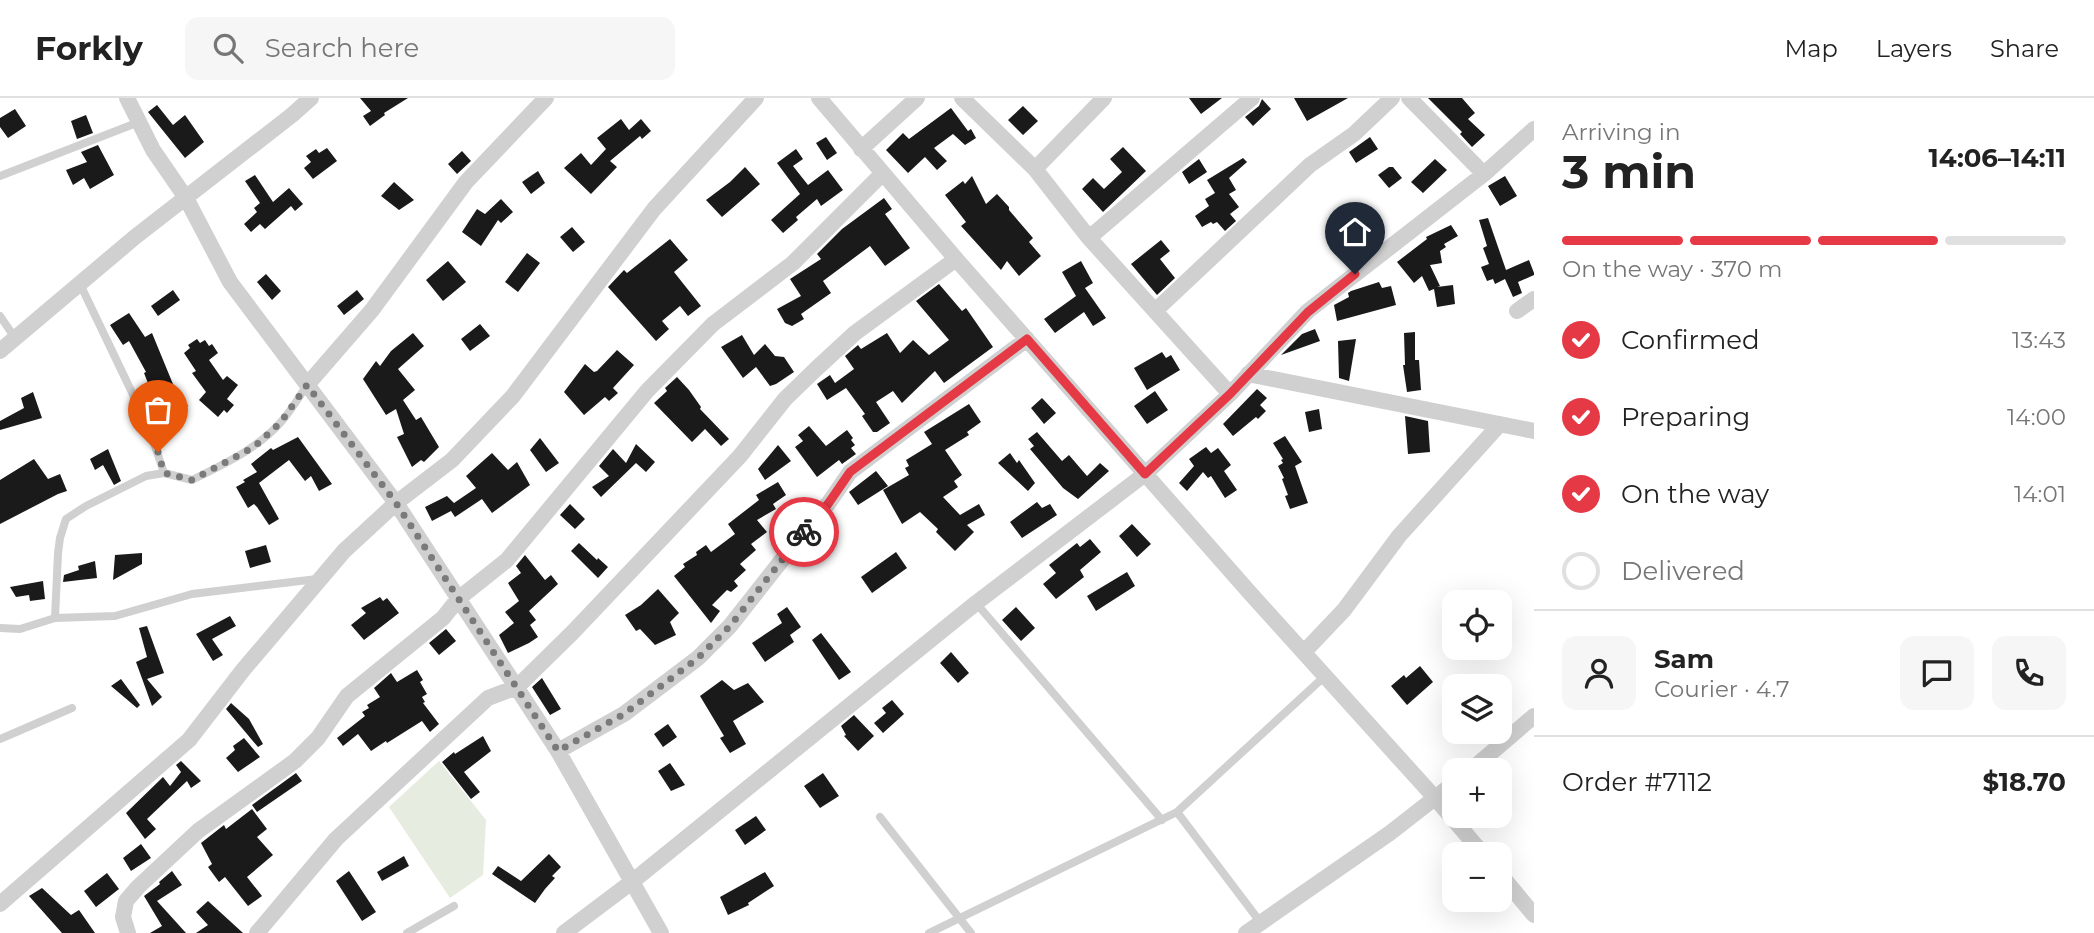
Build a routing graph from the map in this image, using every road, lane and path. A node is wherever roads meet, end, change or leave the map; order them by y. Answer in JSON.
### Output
{"nodes":[{"id":1,"x":127,"y":98,"type":"edge"},
{"id":2,"x":311,"y":98,"type":"edge"},
{"id":3,"x":546,"y":98,"type":"edge"},
{"id":4,"x":756,"y":98,"type":"edge"},
{"id":5,"x":819,"y":98,"type":"edge"},
{"id":6,"x":917,"y":98,"type":"edge"},
{"id":7,"x":962,"y":98,"type":"edge"},
{"id":8,"x":1104,"y":98,"type":"edge"},
{"id":9,"x":1252,"y":98,"type":"edge"},
{"id":10,"x":1392,"y":98,"type":"edge"},
{"id":11,"x":1407,"y":99,"type":"edge"},
{"id":12,"x":138,"y":122,"type":"junction"},
{"id":13,"x":1534,"y":129,"type":"edge"},
{"id":14,"x":861,"y":149,"type":"junction"},
{"id":15,"x":1035,"y":169,"type":"junction"},
{"id":16,"x":882,"y":174,"type":"junction"},
{"id":17,"x":1484,"y":174,"type":"junction"},
{"id":18,"x":0,"y":176,"type":"edge"},
{"id":19,"x":186,"y":198,"type":"junction"},
{"id":20,"x":1089,"y":238,"type":"junction"},
{"id":21,"x":956,"y":259,"type":"junction"},
{"id":22,"x":80,"y":284,"type":"junction"},
{"id":23,"x":1534,"y":299,"type":"edge"},
{"id":24,"x":1155,"y":310,"type":"junction"},
{"id":25,"x":1517,"y":311,"type":"dead end"},
{"id":26,"x":0,"y":316,"type":"edge"},
{"id":27,"x":15,"y":338,"type":"junction"},
{"id":28,"x":1027,"y":339,"type":"junction"},
{"id":29,"x":0,"y":351,"type":"edge"},
{"id":30,"x":1248,"y":374,"type":"junction"},
{"id":31,"x":307,"y":385,"type":"junction"},
{"id":32,"x":1230,"y":394,"type":"junction"},
{"id":33,"x":1500,"y":424,"type":"junction"},
{"id":34,"x":1534,"y":431,"type":"edge"},
{"id":35,"x":164,"y":473,"type":"junction"},
{"id":36,"x":1145,"y":474,"type":"junction"},
{"id":37,"x":396,"y":503,"type":"junction"},
{"id":38,"x":321,"y":579,"type":"junction"},
{"id":39,"x":458,"y":599,"type":"junction"},
{"id":40,"x":976,"y":603,"type":"junction"},
{"id":41,"x":55,"y":618,"type":"junction"},
{"id":42,"x":0,"y":628,"type":"edge"},
{"id":43,"x":1304,"y":652,"type":"junction"},
{"id":44,"x":1325,"y":676,"type":"junction"},
{"id":45,"x":517,"y":687,"type":"junction"},
{"id":46,"x":72,"y":708,"type":"dead end"},
{"id":47,"x":1534,"y":716,"type":"edge"},
{"id":48,"x":0,"y":739,"type":"edge"},
{"id":49,"x":558,"y":751,"type":"junction"},
{"id":50,"x":1485,"y":758,"type":"edge"},
{"id":51,"x":1442,"y":794,"type":"edge"},
{"id":52,"x":1436,"y":799,"type":"junction"},
{"id":53,"x":1177,"y":812,"type":"junction"},
{"id":54,"x":880,"y":817,"type":"dead end"},
{"id":55,"x":1162,"y":820,"type":"junction"},
{"id":56,"x":1473,"y":842,"type":"edge"},
{"id":57,"x":633,"y":881,"type":"junction"},
{"id":58,"x":1512,"y":888,"type":"edge"},
{"id":59,"x":0,"y":904,"type":"edge"},
{"id":60,"x":454,"y":906,"type":"dead end"},
{"id":61,"x":1534,"y":915,"type":"edge"},
{"id":62,"x":960,"y":919,"type":"junction"},
{"id":63,"x":1261,"y":923,"type":"junction"},
{"id":64,"x":128,"y":933,"type":"edge"},
{"id":65,"x":257,"y":933,"type":"edge"},
{"id":66,"x":407,"y":933,"type":"edge"},
{"id":67,"x":564,"y":933,"type":"edge"},
{"id":68,"x":661,"y":933,"type":"edge"},
{"id":69,"x":929,"y":933,"type":"edge"},
{"id":70,"x":971,"y":933,"type":"edge"},
{"id":71,"x":1246,"y":933,"type":"edge"}],
"edges":[{"from":1,"to":12,"type":"street"},
{"from":2,"to":19,"type":"street"},
{"from":3,"to":31,"type":"street"},
{"from":4,"to":37,"type":"street"},
{"from":5,"to":14,"type":"street"},
{"from":6,"to":14,"type":"street"},
{"from":7,"to":15,"type":"street"},
{"from":8,"to":15,"type":"street"},
{"from":9,"to":20,"type":"street"},
{"from":10,"to":24,"type":"street"},
{"from":11,"to":17,"type":"street"},
{"from":12,"to":18,"type":"lane"},
{"from":12,"to":19,"type":"street"},
{"from":13,"to":17,"type":"street"},
{"from":14,"to":16,"type":"street"},
{"from":15,"to":20,"type":"street"},
{"from":16,"to":21,"type":"street"},
{"from":16,"to":39,"type":"street"},
{"from":17,"to":30,"type":"street"},
{"from":19,"to":22,"type":"street"},
{"from":19,"to":31,"type":"street"},
{"from":20,"to":24,"type":"street"},
{"from":21,"to":28,"type":"street"},
{"from":21,"to":45,"type":"street"},
{"from":22,"to":27,"type":"street"},
{"from":22,"to":35,"type":"lane"},
{"from":23,"to":25,"type":"street"},
{"from":24,"to":32,"type":"street"},
{"from":26,"to":27,"type":"lane"},
{"from":27,"to":29,"type":"street"},
{"from":28,"to":36,"type":"street"},
{"from":28,"to":49,"type":"street"},
{"from":30,"to":32,"type":"street"},
{"from":30,"to":33,"type":"street"},
{"from":31,"to":35,"type":"lane"},
{"from":31,"to":37,"type":"street"},
{"from":32,"to":36,"type":"street"},
{"from":33,"to":34,"type":"street"},
{"from":33,"to":43,"type":"street"},
{"from":35,"to":41,"type":"lane"},
{"from":36,"to":40,"type":"street"},
{"from":36,"to":43,"type":"street"},
{"from":37,"to":38,"type":"street"},
{"from":37,"to":39,"type":"street"},
{"from":38,"to":41,"type":"lane"},
{"from":38,"to":59,"type":"street"},
{"from":39,"to":45,"type":"street"},
{"from":39,"to":64,"type":"street"},
{"from":40,"to":55,"type":"lane"},
{"from":40,"to":57,"type":"street"},
{"from":41,"to":42,"type":"lane"},
{"from":43,"to":44,"type":"street"},
{"from":44,"to":52,"type":"street"},
{"from":44,"to":53,"type":"lane"},
{"from":45,"to":49,"type":"street"},
{"from":45,"to":65,"type":"street"},
{"from":46,"to":48,"type":"lane"},
{"from":47,"to":50,"type":"street"},
{"from":49,"to":57,"type":"street"},
{"from":51,"to":52,"type":"street"},
{"from":52,"to":56,"type":"street"},
{"from":52,"to":63,"type":"street"},
{"from":53,"to":55,"type":"lane"},
{"from":53,"to":63,"type":"lane"},
{"from":54,"to":62,"type":"lane"},
{"from":55,"to":62,"type":"lane"},
{"from":57,"to":67,"type":"street"},
{"from":57,"to":68,"type":"street"},
{"from":58,"to":61,"type":"street"},
{"from":60,"to":66,"type":"lane"},
{"from":62,"to":69,"type":"lane"},
{"from":62,"to":70,"type":"lane"},
{"from":63,"to":71,"type":"street"}]}
